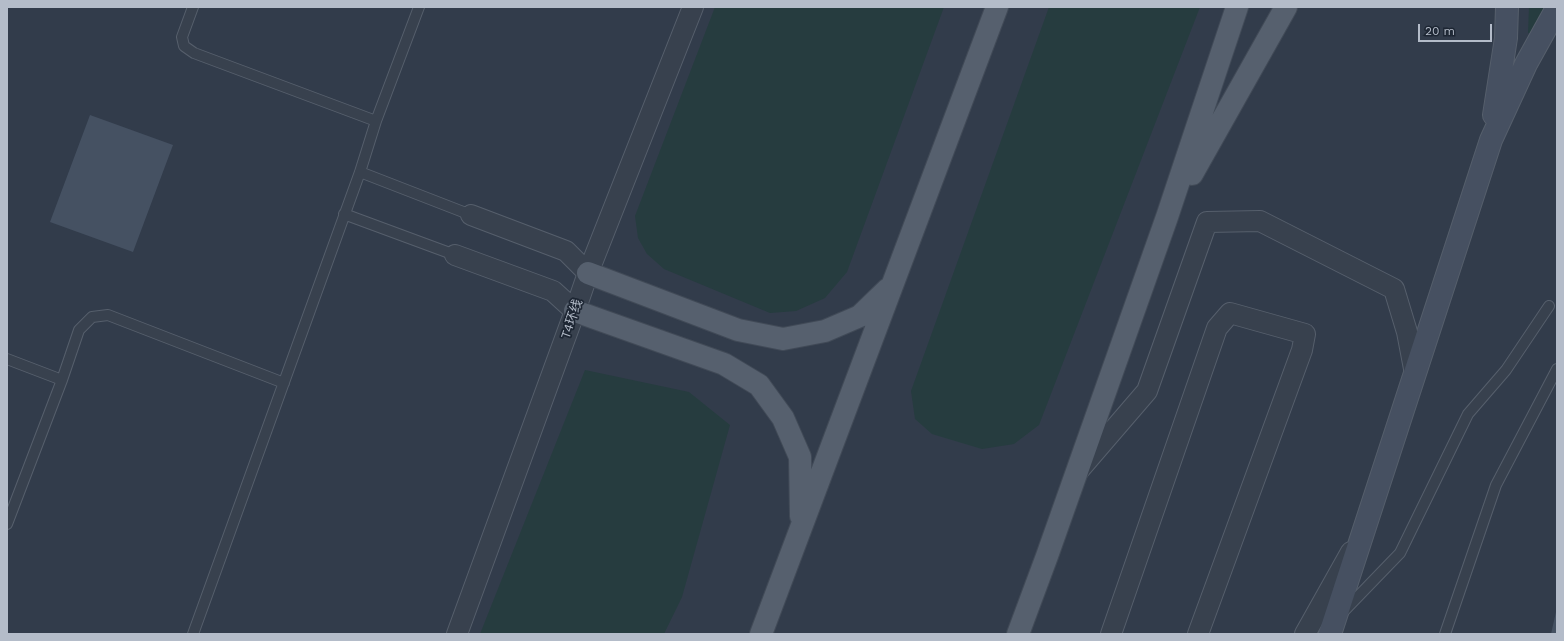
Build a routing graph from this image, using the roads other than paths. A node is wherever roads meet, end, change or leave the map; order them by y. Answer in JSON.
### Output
{"nodes":[{"id":1,"x":193,"y":7,"type":"edge"},
{"id":2,"x":419,"y":7,"type":"edge"},
{"id":3,"x":693,"y":7,"type":"edge"},
{"id":4,"x":997,"y":7,"type":"edge"},
{"id":5,"x":1237,"y":7,"type":"edge"},
{"id":6,"x":1286,"y":7,"type":"edge"},
{"id":7,"x":1507,"y":7,"type":"edge"},
{"id":8,"x":1557,"y":8,"type":"edge"},
{"id":9,"x":376,"y":121,"type":"junction"},
{"id":10,"x":1491,"y":140,"type":"junction"},
{"id":11,"x":360,"y":172,"type":"junction"},
{"id":12,"x":344,"y":214,"type":"junction"},
{"id":13,"x":471,"y":215,"type":"joint"},
{"id":14,"x":1167,"y":217,"type":"junction"},
{"id":15,"x":455,"y":255,"type":"joint"},
{"id":16,"x":588,"y":273,"type":"junction"},
{"id":17,"x":892,"y":286,"type":"junction"},
{"id":18,"x":1549,"y":306,"type":"dead end"},
{"id":19,"x":575,"y":311,"type":"junction"},
{"id":20,"x":7,"y":359,"type":"edge"},
{"id":21,"x":1557,"y":369,"type":"edge"},
{"id":22,"x":1415,"y":374,"type":"junction"},
{"id":23,"x":62,"y":380,"type":"junction"},
{"id":24,"x":284,"y":383,"type":"junction"},
{"id":25,"x":1077,"y":472,"type":"junction"},
{"id":26,"x":7,"y":524,"type":"edge"},
{"id":27,"x":1365,"y":526,"type":"junction"},
{"id":28,"x":802,"y":527,"type":"junction"},
{"id":29,"x":778,"y":592,"type":"junction"},
{"id":30,"x":1333,"y":627,"type":"edge"},
{"id":31,"x":1019,"y":631,"type":"edge"},
{"id":32,"x":193,"y":634,"type":"edge"},
{"id":33,"x":457,"y":634,"type":"edge"},
{"id":34,"x":747,"y":634,"type":"edge"},
{"id":35,"x":761,"y":634,"type":"edge"},
{"id":36,"x":772,"y":634,"type":"edge"},
{"id":37,"x":1111,"y":634,"type":"edge"},
{"id":38,"x":1198,"y":634,"type":"edge"},
{"id":39,"x":1305,"y":634,"type":"edge"},
{"id":40,"x":1445,"y":634,"type":"edge"}],
"edges":[{"from":1,"to":9,"type":"lane"},
{"from":2,"to":9,"type":"lane"},
{"from":3,"to":16,"type":"street","name":"T4环线"},
{"from":4,"to":17,"type":"main road"},
{"from":5,"to":14,"type":"main road"},
{"from":6,"to":14,"type":"main road"},
{"from":7,"to":10,"type":"main road"},
{"from":8,"to":10,"type":"main road"},
{"from":9,"to":11,"type":"lane"},
{"from":10,"to":22,"type":"main road"},
{"from":11,"to":12,"type":"lane"},
{"from":11,"to":13,"type":"lane"},
{"from":12,"to":15,"type":"lane"},
{"from":12,"to":24,"type":"lane"},
{"from":13,"to":16,"type":"street"},
{"from":14,"to":25,"type":"main road"},
{"from":15,"to":19,"type":"street"},
{"from":16,"to":17,"type":"main road"},
{"from":16,"to":19,"type":"street","name":"T4环线"},
{"from":17,"to":28,"type":"main road"},
{"from":18,"to":30,"type":"lane"},
{"from":19,"to":28,"type":"main road"},
{"from":19,"to":33,"type":"street","name":"T4环线"},
{"from":20,"to":23,"type":"lane"},
{"from":21,"to":40,"type":"lane"},
{"from":22,"to":25,"type":"street"},
{"from":22,"to":27,"type":"main road"},
{"from":23,"to":24,"type":"lane"},
{"from":23,"to":26,"type":"lane"},
{"from":24,"to":32,"type":"lane"},
{"from":25,"to":31,"type":"main road"},
{"from":27,"to":30,"type":"main road"},
{"from":27,"to":39,"type":"street"},
{"from":28,"to":29,"type":"main road"},
{"from":29,"to":34,"type":"main road"},
{"from":29,"to":35,"type":"main road"},
{"from":29,"to":36,"type":"lane"},
{"from":37,"to":38,"type":"street"}]}
